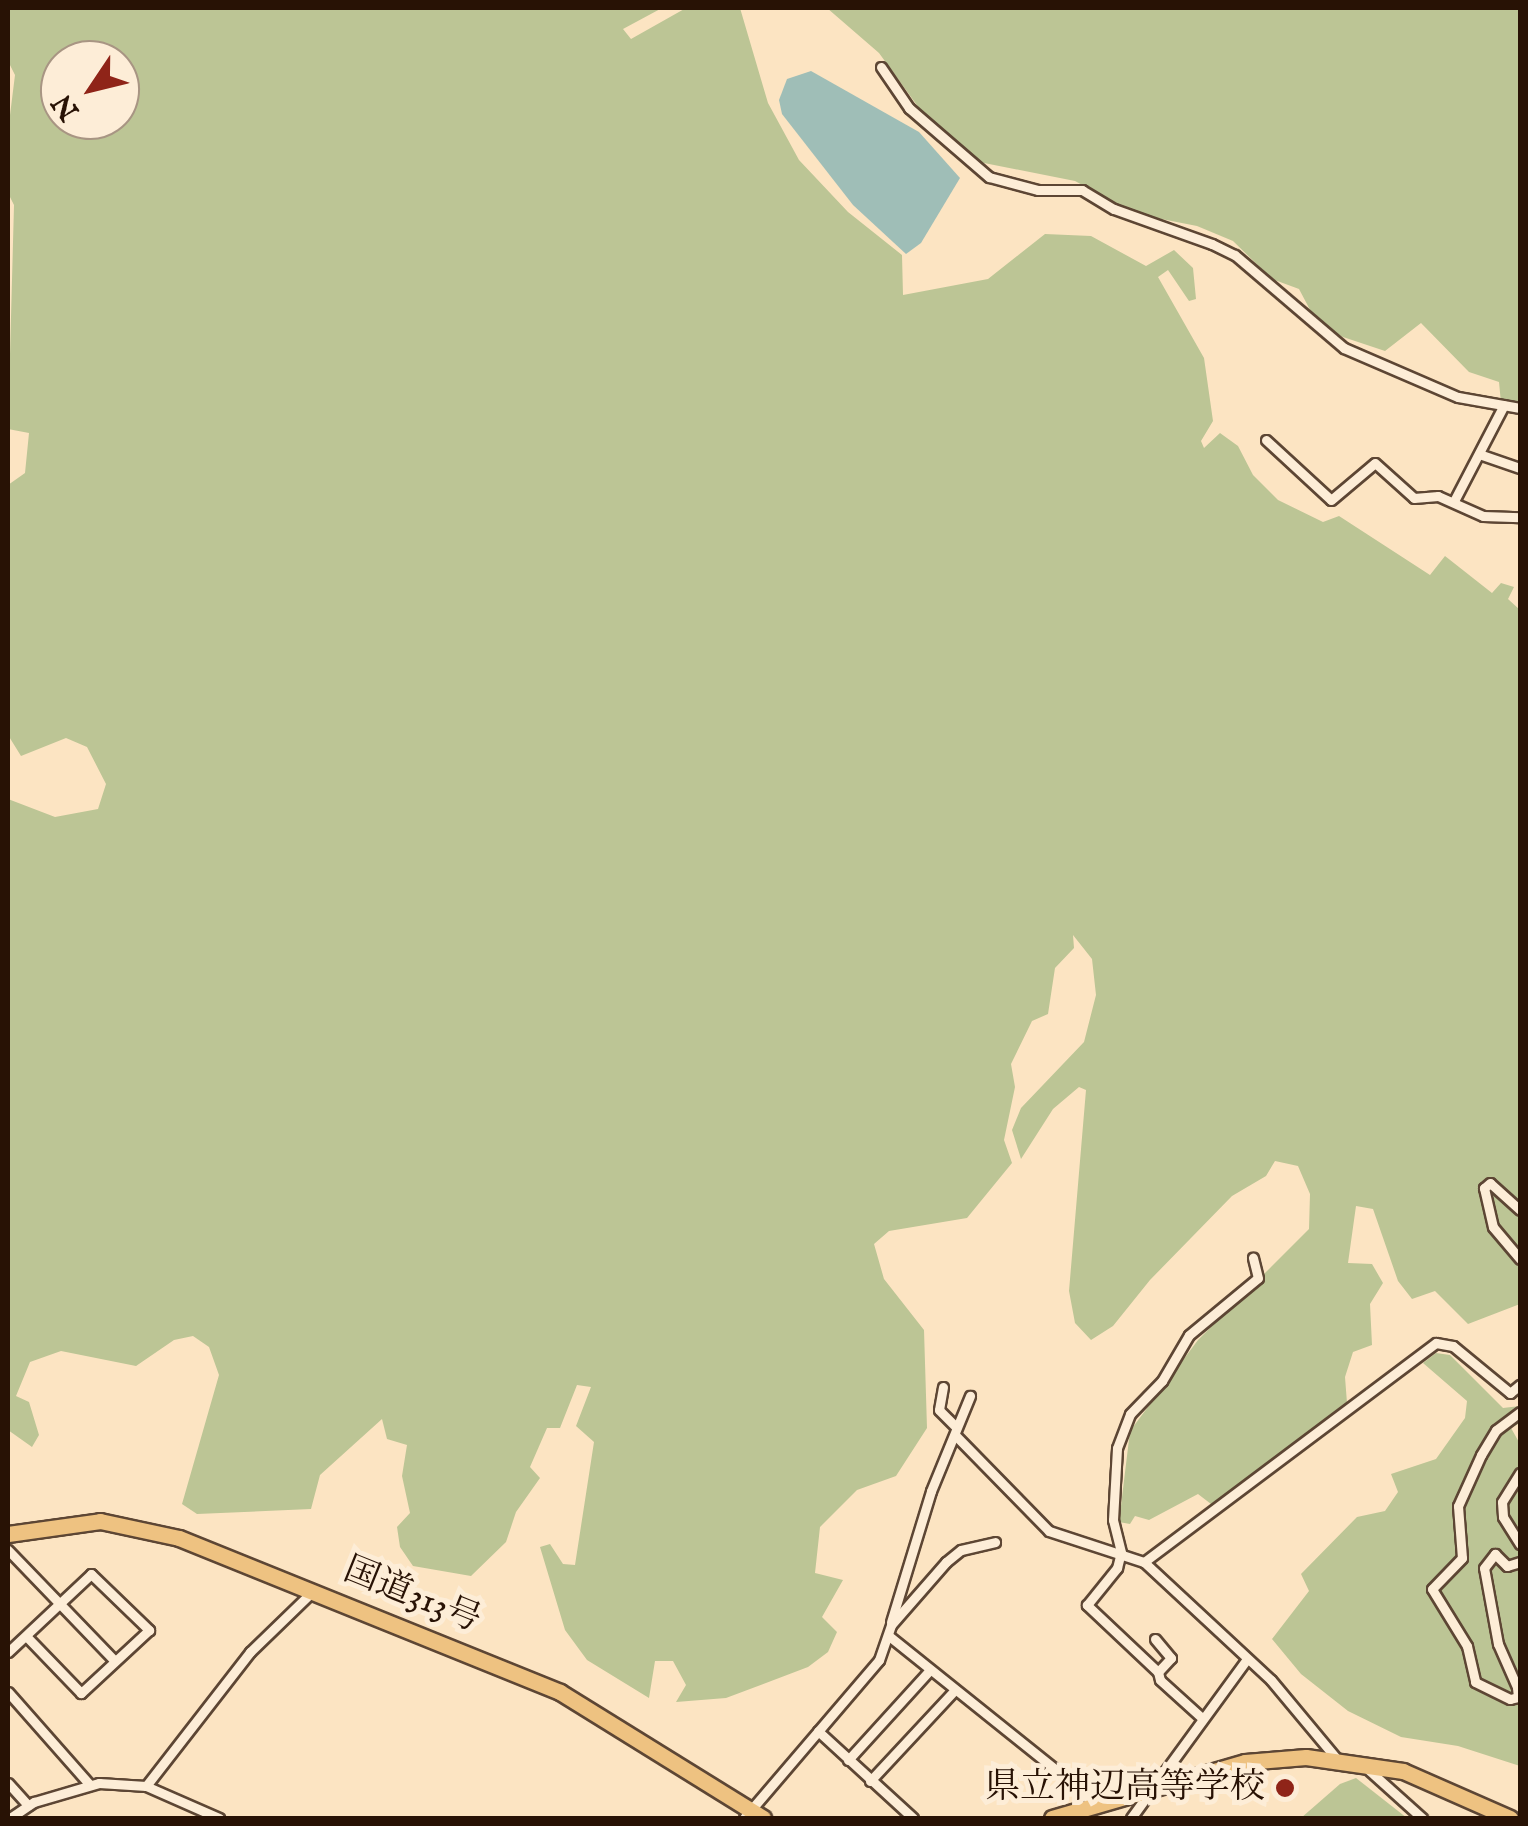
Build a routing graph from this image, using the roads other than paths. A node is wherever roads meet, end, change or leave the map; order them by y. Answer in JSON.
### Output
{"nodes":[{"id":1,"x":882,"y":67,"type":"dead end"},
{"id":2,"x":1504,"y":405,"type":"junction"},
{"id":3,"x":1520,"y":408,"type":"edge"},
{"id":4,"x":1266,"y":440,"type":"dead end"},
{"id":5,"x":1479,"y":454,"type":"junction"},
{"id":6,"x":1520,"y":468,"type":"edge"},
{"id":7,"x":1454,"y":501,"type":"junction"},
{"id":8,"x":1520,"y":517,"type":"edge"},
{"id":9,"x":1520,"y":1210,"type":"edge"},
{"id":10,"x":1253,"y":1258,"type":"dead end"},
{"id":11,"x":1520,"y":1259,"type":"edge"},
{"id":12,"x":1520,"y":1385,"type":"edge"},
{"id":13,"x":943,"y":1386,"type":"dead end"},
{"id":14,"x":970,"y":1396,"type":"dead end"},
{"id":15,"x":1520,"y":1412,"type":"edge"},
{"id":16,"x":955,"y":1431,"type":"junction"},
{"id":17,"x":1520,"y":1473,"type":"edge"},
{"id":18,"x":8,"y":1534,"type":"edge"},
{"id":19,"x":995,"y":1542,"type":"dead end"},
{"id":20,"x":1520,"y":1544,"type":"edge"},
{"id":21,"x":8,"y":1550,"type":"edge"},
{"id":22,"x":1120,"y":1552,"type":"junction"},
{"id":23,"x":1144,"y":1562,"type":"junction"},
{"id":24,"x":1520,"y":1562,"type":"edge"},
{"id":25,"x":314,"y":1589,"type":"junction"},
{"id":26,"x":58,"y":1602,"type":"junction"},
{"id":27,"x":891,"y":1625,"type":"junction"},
{"id":28,"x":26,"y":1636,"type":"junction"},
{"id":29,"x":889,"y":1636,"type":"junction"},
{"id":30,"x":1155,"y":1639,"type":"dead end"},
{"id":31,"x":8,"y":1652,"type":"edge"},
{"id":32,"x":1247,"y":1658,"type":"junction"},
{"id":33,"x":115,"y":1661,"type":"junction"},
{"id":34,"x":930,"y":1670,"type":"junction"},
{"id":35,"x":1158,"y":1672,"type":"junction"},
{"id":36,"x":954,"y":1691,"type":"junction"},
{"id":37,"x":8,"y":1692,"type":"edge"},
{"id":38,"x":1202,"y":1718,"type":"junction"},
{"id":39,"x":818,"y":1731,"type":"junction"},
{"id":40,"x":1336,"y":1758,"type":"junction"},
{"id":41,"x":848,"y":1760,"type":"junction"},
{"id":42,"x":1360,"y":1761,"type":"junction"},
{"id":43,"x":870,"y":1781,"type":"junction"},
{"id":44,"x":8,"y":1783,"type":"edge"},
{"id":45,"x":89,"y":1784,"type":"junction"},
{"id":46,"x":146,"y":1786,"type":"junction"},
{"id":47,"x":1150,"y":1789,"type":"junction"},
{"id":48,"x":28,"y":1804,"type":"junction"},
{"id":49,"x":1091,"y":1807,"type":"junction"},
{"id":50,"x":752,"y":1816,"type":"edge"},
{"id":51,"x":10,"y":1818,"type":"edge"},
{"id":52,"x":219,"y":1818,"type":"edge"},
{"id":53,"x":913,"y":1818,"type":"edge"},
{"id":54,"x":1052,"y":1818,"type":"edge"},
{"id":55,"x":1130,"y":1818,"type":"edge"},
{"id":56,"x":1422,"y":1818,"type":"edge"},
{"id":57,"x":1510,"y":1818,"type":"edge"}],
"edges":[{"from":1,"to":2,"type":"street"},
{"from":2,"to":3,"type":"street"},
{"from":2,"to":5,"type":"street"},
{"from":4,"to":7,"type":"street"},
{"from":5,"to":6,"type":"street"},
{"from":5,"to":7,"type":"street"},
{"from":7,"to":8,"type":"street"},
{"from":9,"to":11,"type":"street"},
{"from":10,"to":22,"type":"street"},
{"from":12,"to":23,"type":"street"},
{"from":13,"to":16,"type":"street"},
{"from":14,"to":16,"type":"street"},
{"from":15,"to":24,"type":"street"},
{"from":16,"to":22,"type":"street"},
{"from":16,"to":27,"type":"street"},
{"from":17,"to":20,"type":"street"},
{"from":18,"to":25,"type":"highway","name":"国道313号"},
{"from":19,"to":27,"type":"street"},
{"from":21,"to":26,"type":"street"},
{"from":22,"to":23,"type":"street"},
{"from":22,"to":35,"type":"street"},
{"from":23,"to":32,"type":"street"},
{"from":25,"to":46,"type":"street"},
{"from":25,"to":50,"type":"highway","name":"国道313号"},
{"from":26,"to":28,"type":"street"},
{"from":26,"to":33,"type":"street"},
{"from":26,"to":33,"type":"street"},
{"from":27,"to":29,"type":"street"},
{"from":28,"to":31,"type":"street"},
{"from":28,"to":33,"type":"street"},
{"from":29,"to":34,"type":"street"},
{"from":29,"to":39,"type":"street"},
{"from":30,"to":35,"type":"street"},
{"from":32,"to":38,"type":"street"},
{"from":32,"to":40,"type":"street"},
{"from":34,"to":36,"type":"street"},
{"from":34,"to":41,"type":"street"},
{"from":35,"to":38,"type":"street"},
{"from":36,"to":43,"type":"street"},
{"from":36,"to":49,"type":"street"},
{"from":37,"to":45,"type":"street"},
{"from":38,"to":47,"type":"street"},
{"from":39,"to":41,"type":"street"},
{"from":39,"to":50,"type":"street"},
{"from":40,"to":42,"type":"highway"},
{"from":40,"to":47,"type":"highway"},
{"from":41,"to":43,"type":"street"},
{"from":42,"to":56,"type":"street"},
{"from":42,"to":57,"type":"highway"},
{"from":43,"to":53,"type":"street"},
{"from":44,"to":48,"type":"street"},
{"from":45,"to":46,"type":"street"},
{"from":45,"to":48,"type":"street"},
{"from":46,"to":52,"type":"street"},
{"from":47,"to":49,"type":"highway"},
{"from":47,"to":55,"type":"street"},
{"from":48,"to":51,"type":"street"},
{"from":49,"to":54,"type":"highway"}]}
